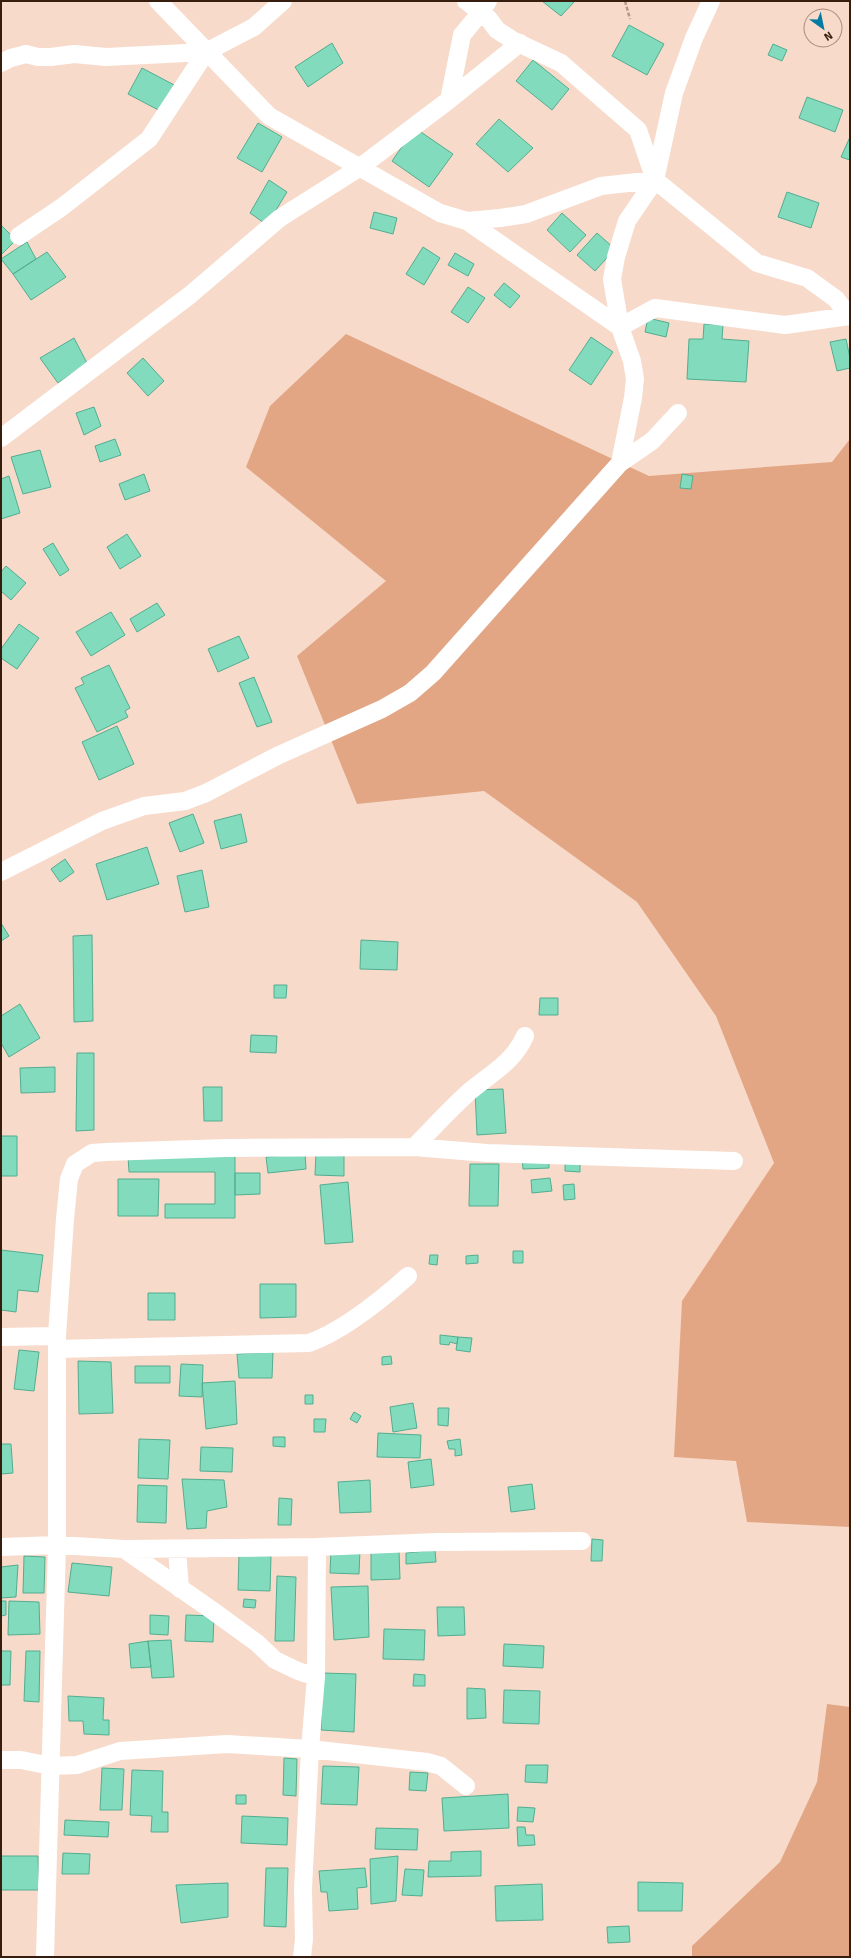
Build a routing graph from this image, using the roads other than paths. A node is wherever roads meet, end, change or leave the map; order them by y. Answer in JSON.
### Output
{"nodes":[{"id":1,"x":158,"y":1,"type":"edge"},
{"id":2,"x":283,"y":1,"type":"edge"},
{"id":3,"x":466,"y":1,"type":"edge"},
{"id":4,"x":711,"y":1,"type":"edge"},
{"id":5,"x":484,"y":7,"type":"edge"},
{"id":6,"x":520,"y":43,"type":"junction"},
{"id":7,"x":206,"y":52,"type":"junction"},
{"id":8,"x":1,"y":63,"type":"edge"},
{"id":9,"x":449,"y":100,"type":"junction"},
{"id":10,"x":359,"y":168,"type":"junction"},
{"id":11,"x":655,"y":180,"type":"junction"},
{"id":12,"x":466,"y":221,"type":"junction"},
{"id":13,"x":19,"y":236,"type":"dead end"},
{"id":14,"x":620,"y":328,"type":"junction"},
{"id":15,"x":678,"y":414,"type":"dead end"},
{"id":16,"x":1,"y":438,"type":"edge"},
{"id":17,"x":620,"y":463,"type":"junction"},
{"id":18,"x":1,"y":872,"type":"edge"},
{"id":19,"x":525,"y":1036,"type":"dead end"},
{"id":20,"x":414,"y":1147,"type":"junction"},
{"id":21,"x":734,"y":1161,"type":"dead end"},
{"id":22,"x":408,"y":1276,"type":"dead end"},
{"id":23,"x":1,"y":1337,"type":"edge"},
{"id":24,"x":57,"y":1343,"type":"junction"},
{"id":25,"x":582,"y":1541,"type":"dead end"},
{"id":26,"x":57,"y":1545,"type":"junction"},
{"id":27,"x":1,"y":1547,"type":"edge"},
{"id":28,"x":317,"y":1547,"type":"junction"},
{"id":29,"x":124,"y":1549,"type":"junction"},
{"id":30,"x":177,"y":1549,"type":"junction"},
{"id":31,"x":180,"y":1589,"type":"junction"},
{"id":32,"x":316,"y":1677,"type":"junction"},
{"id":33,"x":310,"y":1749,"type":"junction"},
{"id":34,"x":1,"y":1760,"type":"edge"},
{"id":35,"x":51,"y":1766,"type":"junction"},
{"id":36,"x":466,"y":1786,"type":"dead end"},
{"id":37,"x":45,"y":1957,"type":"edge"},
{"id":38,"x":302,"y":1957,"type":"edge"}],
"edges":[{"from":1,"to":7,"type":"street"},
{"from":2,"to":7,"type":"street"},
{"from":3,"to":5,"type":"street"},
{"from":4,"to":11,"type":"street"},
{"from":5,"to":6,"type":"street"},
{"from":5,"to":9,"type":"street"},
{"from":6,"to":9,"type":"street"},
{"from":6,"to":11,"type":"street"},
{"from":7,"to":8,"type":"street"},
{"from":7,"to":10,"type":"street"},
{"from":7,"to":13,"type":"street"},
{"from":9,"to":10,"type":"street"},
{"from":10,"to":12,"type":"street"},
{"from":10,"to":16,"type":"street"},
{"from":11,"to":12,"type":"street"},
{"from":11,"to":14,"type":"street"},
{"from":11,"to":14,"type":"street"},
{"from":12,"to":14,"type":"street"},
{"from":14,"to":17,"type":"street"},
{"from":15,"to":17,"type":"street"},
{"from":17,"to":18,"type":"street"},
{"from":19,"to":20,"type":"street"},
{"from":20,"to":21,"type":"street"},
{"from":20,"to":24,"type":"street"},
{"from":22,"to":24,"type":"street"},
{"from":23,"to":24,"type":"street"},
{"from":24,"to":26,"type":"street"},
{"from":25,"to":28,"type":"street"},
{"from":26,"to":27,"type":"street"},
{"from":26,"to":29,"type":"street"},
{"from":26,"to":35,"type":"street"},
{"from":28,"to":30,"type":"street"},
{"from":28,"to":32,"type":"street"},
{"from":29,"to":30,"type":"street"},
{"from":29,"to":31,"type":"street"},
{"from":30,"to":31,"type":"street"},
{"from":31,"to":32,"type":"street"},
{"from":32,"to":33,"type":"street"},
{"from":33,"to":35,"type":"street"},
{"from":33,"to":36,"type":"street"},
{"from":33,"to":38,"type":"street"},
{"from":34,"to":35,"type":"street"},
{"from":35,"to":37,"type":"street"}]}
